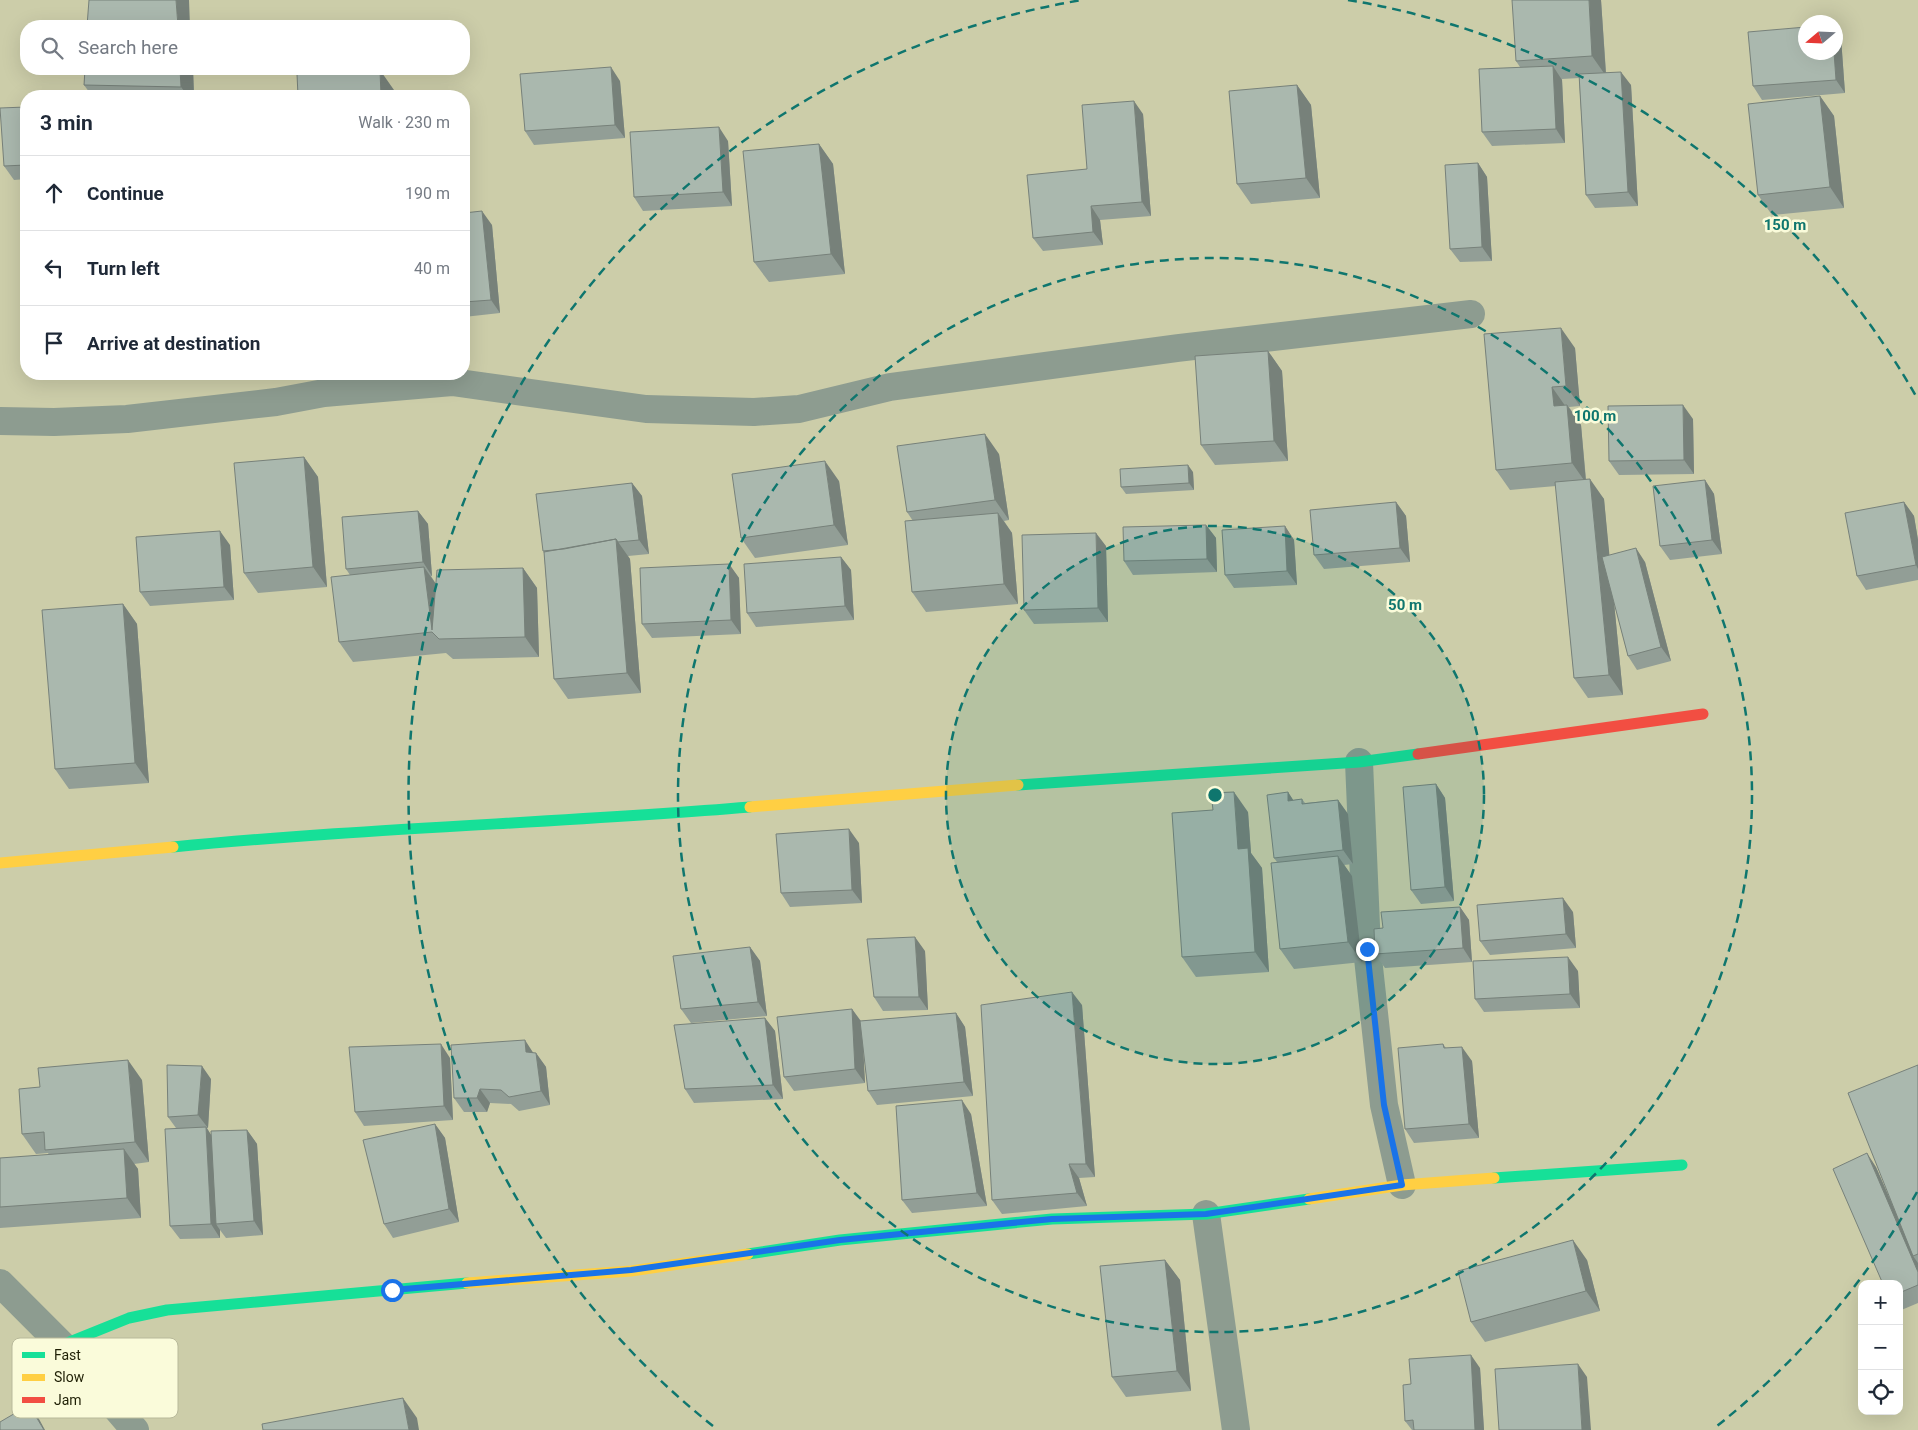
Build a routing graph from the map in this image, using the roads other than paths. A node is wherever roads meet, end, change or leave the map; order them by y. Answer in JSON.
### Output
{"nodes":[{"id":1,"x":1471,"y":314,"type":"dead end"},
{"id":2,"x":0,"y":421,"type":"edge"},
{"id":3,"x":1703,"y":714,"type":"dead end"},
{"id":4,"x":1359,"y":762,"type":"junction"},
{"id":5,"x":0,"y":863,"type":"edge"},
{"id":6,"x":1682,"y":1165,"type":"dead end"},
{"id":7,"x":1402,"y":1185,"type":"junction"},
{"id":8,"x":1206,"y":1214,"type":"junction"},
{"id":9,"x":0,"y":1283,"type":"edge"},
{"id":10,"x":55,"y":1338,"type":"edge"},
{"id":11,"x":79,"y":1338,"type":"edge"},
{"id":12,"x":125,"y":1418,"type":"edge"},
{"id":13,"x":135,"y":1430,"type":"edge"},
{"id":14,"x":1236,"y":1430,"type":"edge"}],
"edges":[{"from":1,"to":2,"type":"street"},
{"from":3,"to":4,"type":"street"},
{"from":4,"to":5,"type":"street"},
{"from":4,"to":7,"type":"street"},
{"from":6,"to":7,"type":"street"},
{"from":7,"to":8,"type":"street"},
{"from":8,"to":11,"type":"street"},
{"from":8,"to":14,"type":"street"},
{"from":9,"to":10,"type":"street"},
{"from":12,"to":13,"type":"street"}]}
